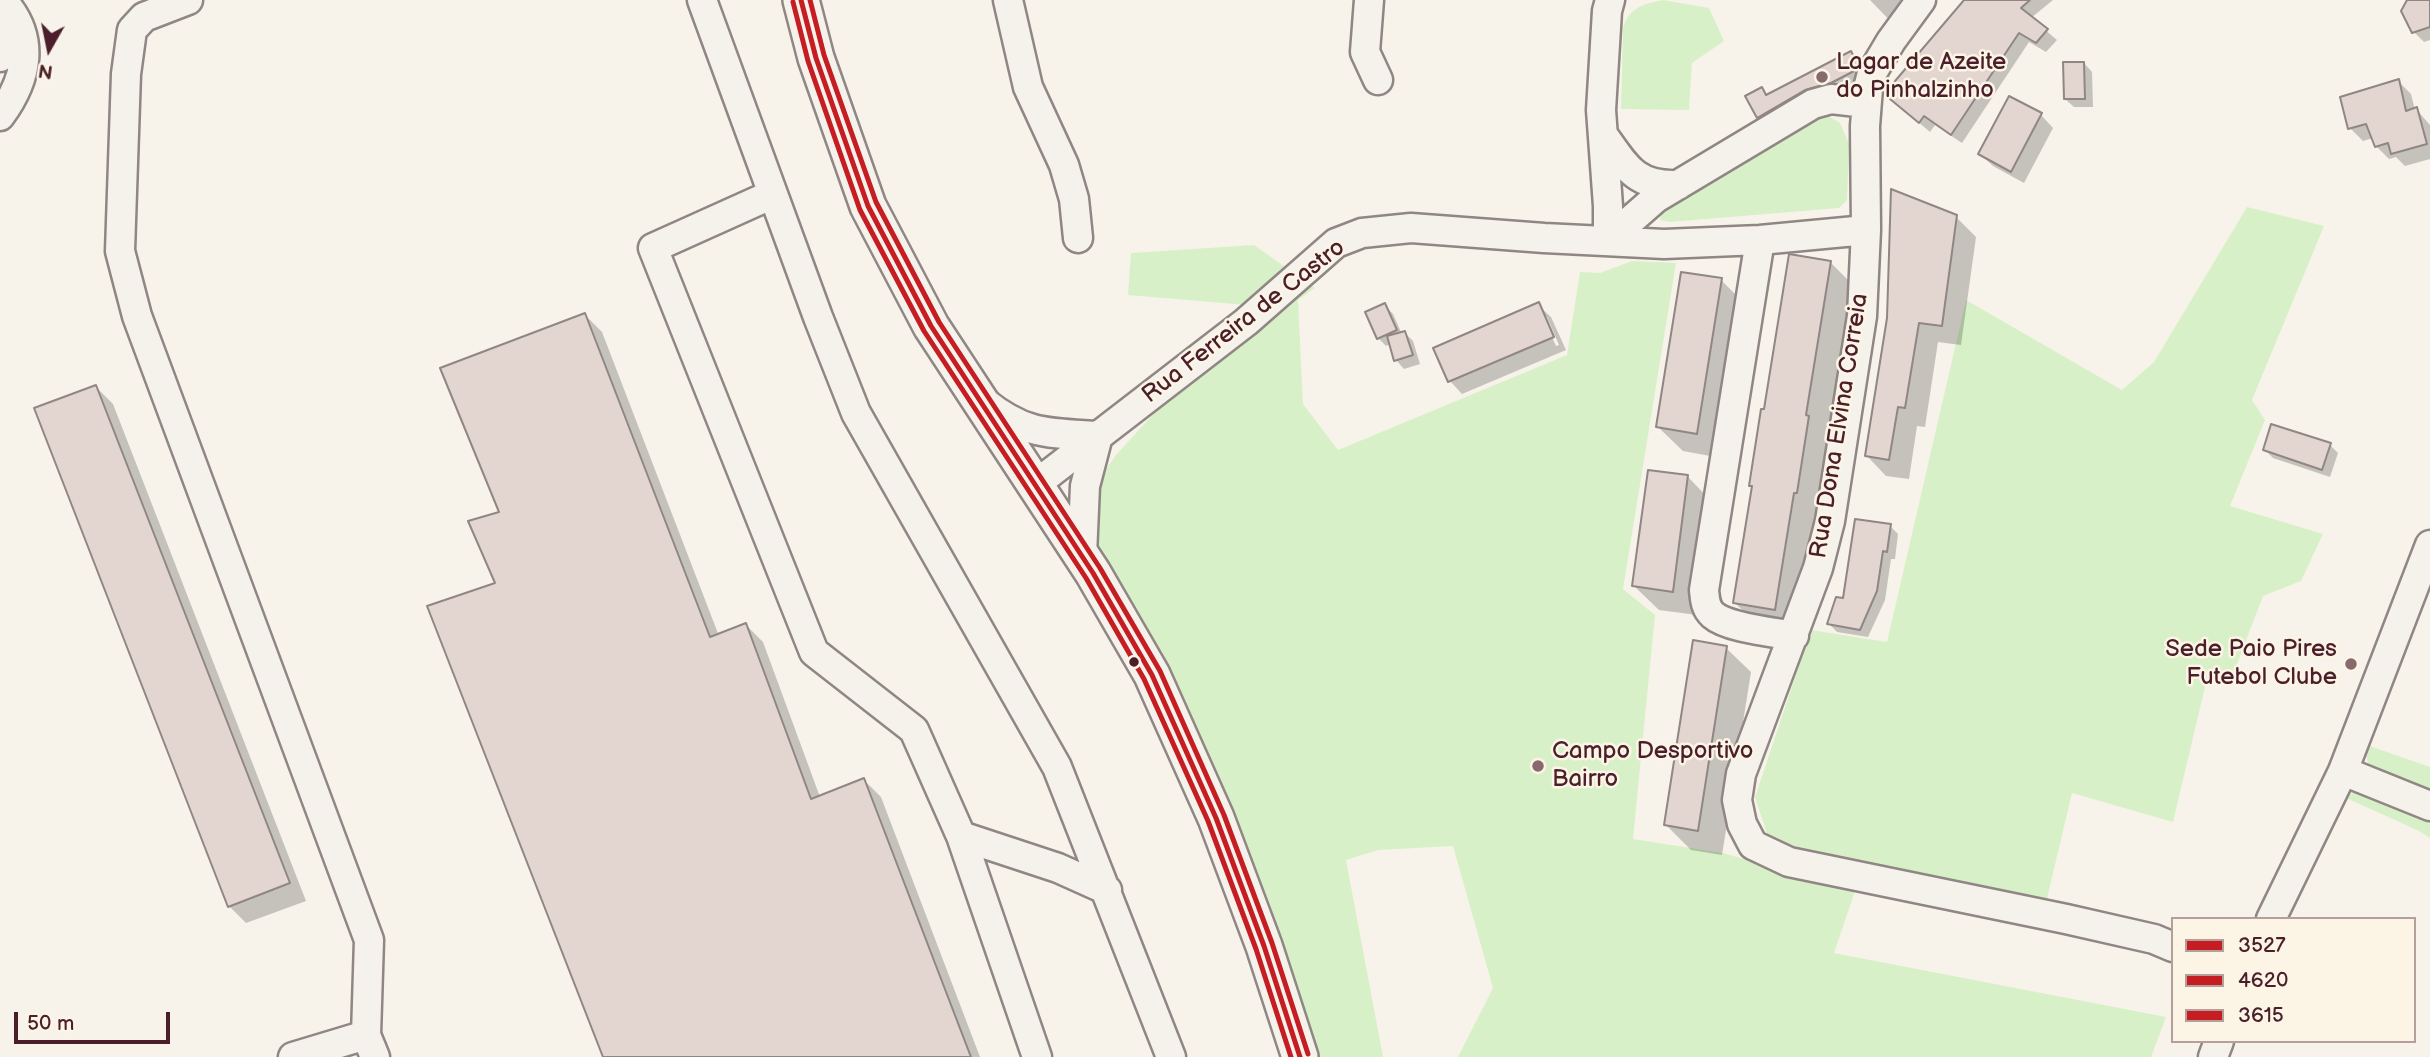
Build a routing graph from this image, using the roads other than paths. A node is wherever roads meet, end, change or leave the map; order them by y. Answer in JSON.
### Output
{"nodes":[{"id":1,"x":2,"y":0,"type":"edge"},
{"id":2,"x":188,"y":0,"type":"edge"},
{"id":3,"x":702,"y":0,"type":"edge"},
{"id":4,"x":801,"y":0,"type":"edge"},
{"id":5,"x":1008,"y":0,"type":"edge"},
{"id":6,"x":1369,"y":0,"type":"edge"},
{"id":7,"x":1610,"y":0,"type":"edge"},
{"id":8,"x":1921,"y":0,"type":"edge"},
{"id":9,"x":0,"y":34,"type":"edge"},
{"id":10,"x":0,"y":57,"type":"edge"},
{"id":11,"x":1378,"y":80,"type":"dead end"},
{"id":12,"x":1866,"y":103,"type":"junction"},
{"id":13,"x":0,"y":116,"type":"edge"},
{"id":14,"x":1602,"y":122,"type":"junction"},
{"id":15,"x":1678,"y":184,"type":"junction"},
{"id":16,"x":773,"y":194,"type":"junction"},
{"id":17,"x":1648,"y":204,"type":"junction"},
{"id":18,"x":1866,"y":230,"type":"junction"},
{"id":19,"x":1078,"y":238,"type":"dead end"},
{"id":20,"x":1608,"y":240,"type":"junction"},
{"id":21,"x":1760,"y":240,"type":"junction"},
{"id":22,"x":1664,"y":243,"type":"junction"},
{"id":23,"x":978,"y":397,"type":"junction"},
{"id":24,"x":1098,"y":436,"type":"junction"},
{"id":25,"x":1035,"y":484,"type":"junction"},
{"id":26,"x":2430,"y":545,"type":"edge"},
{"id":27,"x":1082,"y":555,"type":"junction"},
{"id":28,"x":1794,"y":636,"type":"junction"},
{"id":29,"x":2343,"y":771,"type":"junction"},
{"id":30,"x":2430,"y":806,"type":"edge"},
{"id":31,"x":961,"y":836,"type":"junction"},
{"id":32,"x":1107,"y":890,"type":"junction"},
{"id":33,"x":2272,"y":917,"type":"edge"},
{"id":34,"x":2171,"y":946,"type":"edge"},
{"id":35,"x":371,"y":1046,"type":"edge"},
{"id":36,"x":293,"y":1057,"type":"edge"},
{"id":37,"x":1037,"y":1057,"type":"edge"},
{"id":38,"x":1171,"y":1057,"type":"edge"},
{"id":39,"x":1300,"y":1057,"type":"edge"}],
"edges":[{"from":1,"to":13,"type":"street"},
{"from":2,"to":35,"type":"street"},
{"from":3,"to":16,"type":"street"},
{"from":4,"to":23,"type":"main road"},
{"from":5,"to":19,"type":"street"},
{"from":6,"to":11,"type":"street"},
{"from":7,"to":14,"type":"street"},
{"from":8,"to":12,"type":"street"},
{"from":9,"to":10,"type":"street"},
{"from":12,"to":15,"type":"street"},
{"from":12,"to":18,"type":"street","name":"Rua Dona Elvina Correia"},
{"from":14,"to":15,"type":"street"},
{"from":14,"to":20,"type":"street"},
{"from":15,"to":17,"type":"street"},
{"from":16,"to":31,"type":"street"},
{"from":16,"to":32,"type":"street"},
{"from":17,"to":20,"type":"street"},
{"from":17,"to":22,"type":"street"},
{"from":18,"to":21,"type":"street","name":"Rua Ferreira de Castro"},
{"from":18,"to":28,"type":"street","name":"Rua Dona Elvina Correia"},
{"from":20,"to":22,"type":"street","name":"Rua Ferreira de Castro"},
{"from":20,"to":24,"type":"street","name":"Rua Ferreira de Castro"},
{"from":21,"to":22,"type":"street","name":"Rua Ferreira de Castro"},
{"from":21,"to":28,"type":"street"},
{"from":23,"to":24,"type":"street"},
{"from":23,"to":25,"type":"main road"},
{"from":24,"to":25,"type":"street","name":"Rua Ferreira de Castro"},
{"from":24,"to":27,"type":"street"},
{"from":25,"to":27,"type":"main road"},
{"from":26,"to":29,"type":"street"},
{"from":27,"to":39,"type":"main road"},
{"from":28,"to":34,"type":"street","name":"Rua Dona Elvina Correia"},
{"from":29,"to":30,"type":"street"},
{"from":29,"to":33,"type":"street"},
{"from":31,"to":32,"type":"street"},
{"from":31,"to":37,"type":"street"},
{"from":32,"to":38,"type":"street"},
{"from":35,"to":36,"type":"street"}]}
